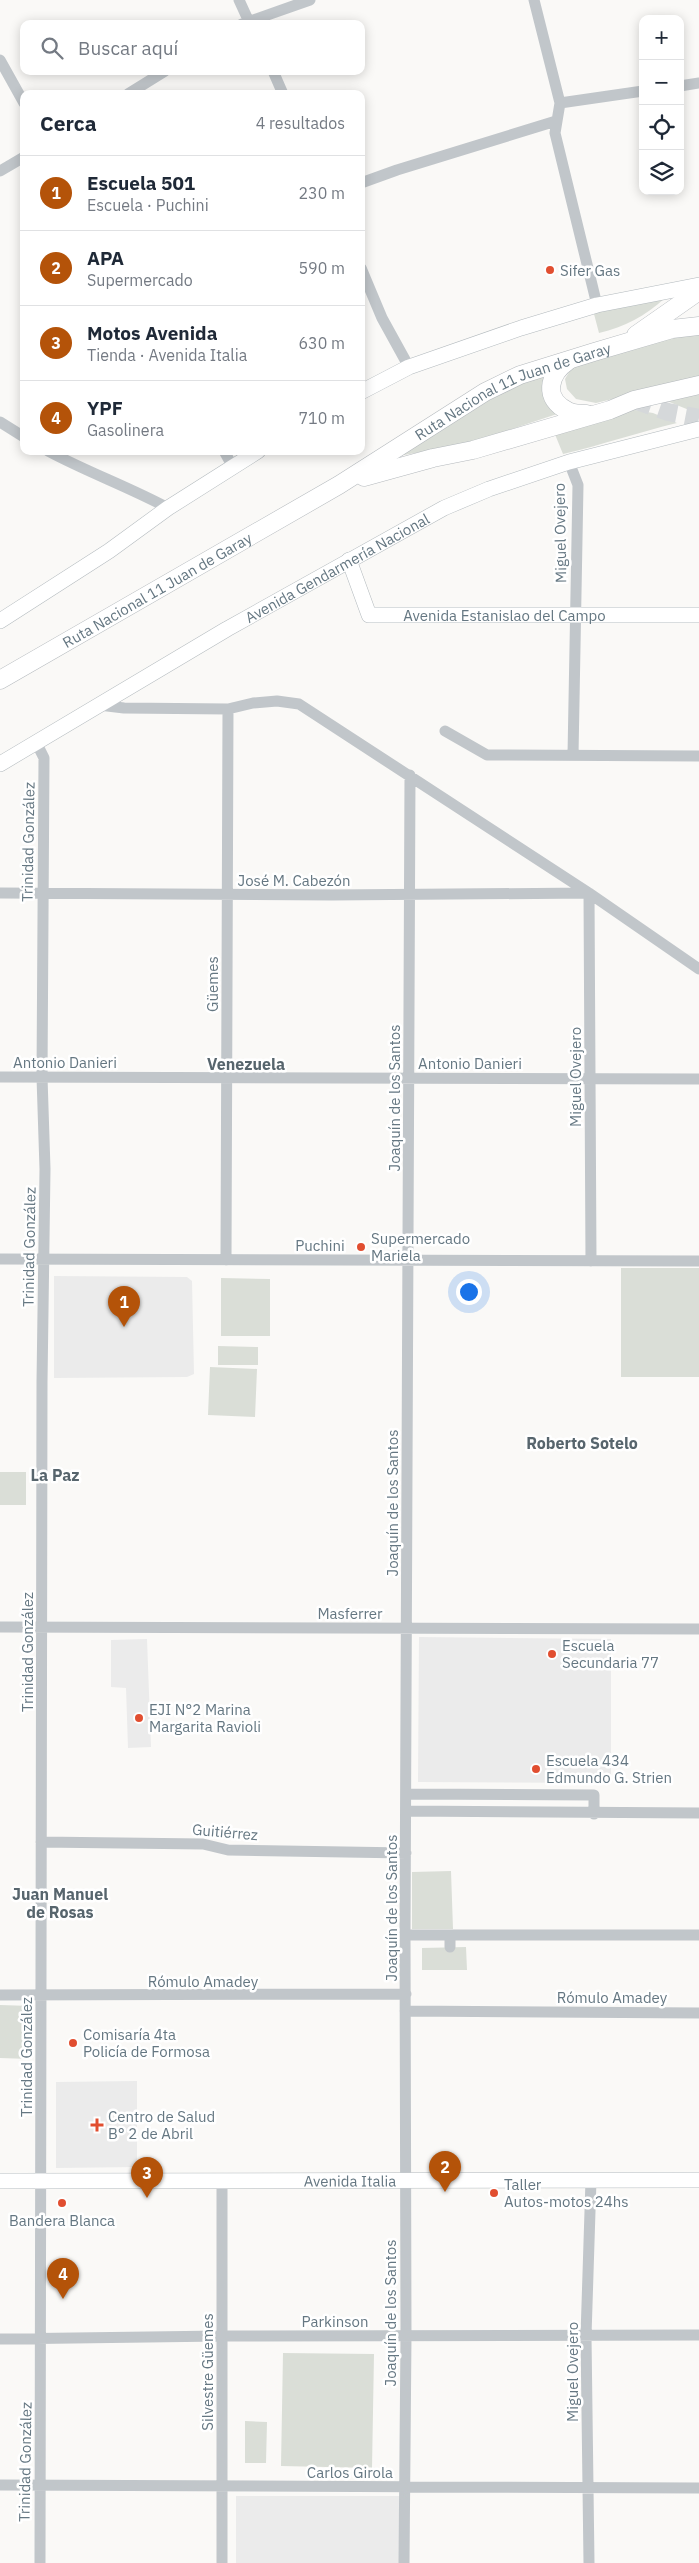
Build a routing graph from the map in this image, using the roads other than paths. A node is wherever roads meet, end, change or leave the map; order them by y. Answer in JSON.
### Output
{"nodes":[{"id":1,"x":239,"y":0,"type":"edge"},
{"id":2,"x":310,"y":0,"type":"edge"},
{"id":3,"x":534,"y":0,"type":"edge"},
{"id":4,"x":246,"y":20,"type":"edge"},
{"id":5,"x":253,"y":20,"type":"edge"},
{"id":6,"x":0,"y":60,"type":"edge"},
{"id":7,"x":159,"y":75,"type":"edge"},
{"id":8,"x":275,"y":75,"type":"edge"},
{"id":9,"x":699,"y":84,"type":"edge"},
{"id":10,"x":684,"y":86,"type":"edge"},
{"id":11,"x":134,"y":90,"type":"edge"},
{"id":12,"x":281,"y":90,"type":"edge"},
{"id":13,"x":639,"y":93,"type":"edge"},
{"id":14,"x":20,"y":96,"type":"edge"},
{"id":15,"x":560,"y":103,"type":"junction"},
{"id":16,"x":556,"y":121,"type":"junction"},
{"id":17,"x":20,"y":159,"type":"edge"},
{"id":18,"x":0,"y":171,"type":"edge"},
{"id":19,"x":365,"y":182,"type":"edge"},
{"id":20,"x":365,"y":278,"type":"edge"},
{"id":21,"x":699,"y":285,"type":"edge"},
{"id":22,"x":699,"y":291,"type":"edge"},
{"id":23,"x":597,"y":305,"type":"junction"},
{"id":24,"x":699,"y":326,"type":"edge"},
{"id":25,"x":624,"y":343,"type":"junction"},
{"id":26,"x":570,"y":359,"type":"junction"},
{"id":27,"x":409,"y":367,"type":"junction"},
{"id":28,"x":699,"y":385,"type":"edge"},
{"id":29,"x":365,"y":390,"type":"edge"},
{"id":30,"x":592,"y":415,"type":"junction"},
{"id":31,"x":0,"y":422,"type":"edge"},
{"id":32,"x":699,"y":429,"type":"edge"},
{"id":33,"x":20,"y":434,"type":"edge"},
{"id":34,"x":55,"y":455,"type":"edge"},
{"id":35,"x":226,"y":455,"type":"edge"},
{"id":36,"x":252,"y":455,"type":"edge"},
{"id":37,"x":569,"y":462,"type":"junction"},
{"id":38,"x":234,"y":467,"type":"junction"},
{"id":39,"x":340,"y":485,"type":"junction"},
{"id":40,"x":168,"y":508,"type":"junction"},
{"id":41,"x":349,"y":560,"type":"junction"},
{"id":42,"x":575,"y":614,"type":"junction"},
{"id":43,"x":699,"y":615,"type":"edge"},
{"id":44,"x":1,"y":619,"type":"edge"},
{"id":45,"x":0,"y":680,"type":"edge"},
{"id":46,"x":99,"y":705,"type":"junction"},
{"id":47,"x":228,"y":709,"type":"junction"},
{"id":48,"x":445,"y":731,"type":"dead end"},
{"id":49,"x":36,"y":742,"type":"junction"},
{"id":50,"x":573,"y":755,"type":"junction"},
{"id":51,"x":699,"y":756,"type":"edge"},
{"id":52,"x":0,"y":764,"type":"edge"},
{"id":53,"x":410,"y":775,"type":"junction"},
{"id":54,"x":0,"y":893,"type":"edge"},
{"id":55,"x":42,"y":893,"type":"junction"},
{"id":56,"x":589,"y":894,"type":"junction"},
{"id":57,"x":227,"y":895,"type":"junction"},
{"id":58,"x":409,"y":895,"type":"junction"},
{"id":59,"x":699,"y":969,"type":"edge"},
{"id":60,"x":42,"y":1076,"type":"junction"},
{"id":61,"x":0,"y":1077,"type":"edge"},
{"id":62,"x":227,"y":1077,"type":"junction"},
{"id":63,"x":409,"y":1078,"type":"junction"},
{"id":64,"x":590,"y":1078,"type":"junction"},
{"id":65,"x":699,"y":1078,"type":"edge"},
{"id":66,"x":0,"y":1259,"type":"edge"},
{"id":67,"x":44,"y":1259,"type":"junction"},
{"id":68,"x":226,"y":1260,"type":"junction"},
{"id":69,"x":408,"y":1261,"type":"junction"},
{"id":70,"x":591,"y":1261,"type":"junction"},
{"id":71,"x":699,"y":1261,"type":"edge"},
{"id":72,"x":0,"y":1626,"type":"edge"},
{"id":73,"x":42,"y":1627,"type":"junction"},
{"id":74,"x":407,"y":1628,"type":"junction"},
{"id":75,"x":699,"y":1629,"type":"edge"},
{"id":76,"x":406,"y":1794,"type":"junction"},
{"id":77,"x":406,"y":1812,"type":"junction"},
{"id":78,"x":699,"y":1813,"type":"edge"},
{"id":79,"x":594,"y":1814,"type":"junction"},
{"id":80,"x":42,"y":1842,"type":"junction"},
{"id":81,"x":406,"y":1853,"type":"junction"},
{"id":82,"x":450,"y":1934,"type":"junction"},
{"id":83,"x":405,"y":1935,"type":"junction"},
{"id":84,"x":699,"y":1935,"type":"edge"},
{"id":85,"x":450,"y":1947,"type":"dead end"},
{"id":86,"x":406,"y":1994,"type":"junction"},
{"id":87,"x":0,"y":1995,"type":"edge"},
{"id":88,"x":42,"y":1995,"type":"junction"},
{"id":89,"x":405,"y":2011,"type":"junction"},
{"id":90,"x":699,"y":2013,"type":"edge"},
{"id":91,"x":405,"y":2179,"type":"junction"},
{"id":92,"x":591,"y":2180,"type":"junction"},
{"id":93,"x":699,"y":2180,"type":"edge"},
{"id":94,"x":0,"y":2181,"type":"edge"},
{"id":95,"x":41,"y":2181,"type":"junction"},
{"id":96,"x":222,"y":2181,"type":"junction"},
{"id":97,"x":699,"y":2335,"type":"edge"},
{"id":98,"x":222,"y":2336,"type":"junction"},
{"id":99,"x":406,"y":2336,"type":"junction"},
{"id":100,"x":586,"y":2336,"type":"junction"},
{"id":101,"x":0,"y":2339,"type":"edge"},
{"id":102,"x":42,"y":2339,"type":"junction"},
{"id":103,"x":0,"y":2485,"type":"edge"},
{"id":104,"x":40,"y":2486,"type":"junction"},
{"id":105,"x":222,"y":2486,"type":"junction"},
{"id":106,"x":404,"y":2487,"type":"junction"},
{"id":107,"x":588,"y":2488,"type":"junction"},
{"id":108,"x":699,"y":2488,"type":"edge"},
{"id":109,"x":40,"y":2563,"type":"edge"},
{"id":110,"x":222,"y":2563,"type":"edge"},
{"id":111,"x":404,"y":2563,"type":"edge"},
{"id":112,"x":588,"y":2563,"type":"edge"}],
"edges":[{"from":1,"to":4,"type":"street"},
{"from":2,"to":5,"type":"street"},
{"from":3,"to":15,"type":"street"},
{"from":6,"to":14,"type":"street"},
{"from":7,"to":11,"type":"street"},
{"from":8,"to":12,"type":"street"},
{"from":9,"to":10,"type":"street"},
{"from":13,"to":15,"type":"street"},
{"from":15,"to":16,"type":"street"},
{"from":16,"to":19,"type":"street"},
{"from":16,"to":23,"type":"street"},
{"from":17,"to":18,"type":"street"},
{"from":20,"to":27,"type":"street"},
{"from":21,"to":23,"type":"main road"},
{"from":22,"to":25,"type":"highway"},
{"from":23,"to":27,"type":"main road"},
{"from":24,"to":25,"type":"highway","name":"Ruta Nacional 11 Juan de Garay"},
{"from":25,"to":26,"type":"highway","name":"Ruta Nacional 11 Juan de Garay"},
{"from":26,"to":30,"type":"highway"},
{"from":26,"to":39,"type":"highway","name":"Ruta Nacional 11 Juan de Garay"},
{"from":27,"to":29,"type":"main road"},
{"from":28,"to":30,"type":"highway","name":"Ruta Nacional 11 Juan de Garay"},
{"from":30,"to":39,"type":"highway","name":"Ruta Nacional 11 Juan de Garay"},
{"from":31,"to":33,"type":"street"},
{"from":32,"to":37,"type":"main road","name":"Avenida Gendarmería Nacional"},
{"from":34,"to":40,"type":"street"},
{"from":35,"to":38,"type":"street"},
{"from":36,"to":38,"type":"main road"},
{"from":37,"to":41,"type":"main road","name":"Avenida Gendarmería Nacional"},
{"from":37,"to":42,"type":"street","name":"Miguel Ovejero"},
{"from":38,"to":40,"type":"main road"},
{"from":39,"to":45,"type":"highway","name":"Ruta Nacional 11 Juan de Garay"},
{"from":40,"to":44,"type":"main road"},
{"from":41,"to":42,"type":"main road","name":"Avenida Estanislao del Campo"},
{"from":41,"to":46,"type":"main road","name":"Avenida Gendarmería Nacional"},
{"from":42,"to":43,"type":"main road","name":"Avenida Estanislao del Campo"},
{"from":42,"to":50,"type":"street","name":"Miguel Ovejero"},
{"from":46,"to":47,"type":"street"},
{"from":46,"to":49,"type":"main road","name":"Avenida Gendarmería Nacional"},
{"from":47,"to":53,"type":"street"},
{"from":47,"to":57,"type":"street","name":"Güemes"},
{"from":48,"to":50,"type":"street"},
{"from":49,"to":52,"type":"main road","name":"Avenida Gendarmería Nacional"},
{"from":49,"to":55,"type":"street","name":"Trinidad González"},
{"from":50,"to":51,"type":"street"},
{"from":53,"to":56,"type":"street"},
{"from":53,"to":58,"type":"street","name":"Joaquín de los Santos"},
{"from":54,"to":55,"type":"street","name":"José M. Cabezón"},
{"from":55,"to":57,"type":"street","name":"José M. Cabezón"},
{"from":55,"to":60,"type":"street","name":"Trinidad González"},
{"from":56,"to":58,"type":"street","name":"José M. Cabezón"},
{"from":56,"to":59,"type":"street"},
{"from":56,"to":64,"type":"street","name":"Miguel Ovejero"},
{"from":57,"to":58,"type":"street","name":"José M. Cabezón"},
{"from":57,"to":62,"type":"street","name":"Güemes"},
{"from":58,"to":63,"type":"street","name":"Joaquín de los Santos"},
{"from":60,"to":61,"type":"street","name":"Antonio Danieri"},
{"from":60,"to":62,"type":"street","name":"Antonio Danieri"},
{"from":60,"to":67,"type":"street","name":"Trinidad González"},
{"from":62,"to":63,"type":"street","name":"Antonio Danieri"},
{"from":62,"to":68,"type":"street","name":"Güemes"},
{"from":63,"to":64,"type":"street","name":"Antonio Danieri"},
{"from":63,"to":69,"type":"street","name":"Joaquín de los Santos"},
{"from":64,"to":65,"type":"street","name":"Antonio Danieri"},
{"from":64,"to":70,"type":"street","name":"Miguel Ovejero"},
{"from":66,"to":67,"type":"street","name":"Puchini"},
{"from":67,"to":68,"type":"street","name":"Puchini"},
{"from":67,"to":73,"type":"street","name":"Trinidad González"},
{"from":68,"to":69,"type":"street","name":"Puchini"},
{"from":69,"to":70,"type":"street","name":"Puchini"},
{"from":69,"to":74,"type":"street","name":"Joaquín de los Santos"},
{"from":70,"to":71,"type":"street","name":"Puchini"},
{"from":72,"to":73,"type":"street","name":"Masferrer"},
{"from":73,"to":74,"type":"street","name":"Masferrer"},
{"from":73,"to":80,"type":"street","name":"Trinidad González"},
{"from":74,"to":75,"type":"street","name":"Masferrer"},
{"from":74,"to":76,"type":"street","name":"Joaquín de los Santos"},
{"from":76,"to":77,"type":"street","name":"Joaquín de los Santos"},
{"from":76,"to":79,"type":"street"},
{"from":77,"to":79,"type":"street"},
{"from":77,"to":81,"type":"street","name":"Joaquín de los Santos"},
{"from":78,"to":79,"type":"street"},
{"from":80,"to":81,"type":"street","name":"Guitiérrez"},
{"from":80,"to":88,"type":"street","name":"Trinidad González"},
{"from":81,"to":83,"type":"street","name":"Joaquín de los Santos"},
{"from":82,"to":83,"type":"street"},
{"from":82,"to":84,"type":"street"},
{"from":82,"to":85,"type":"street"},
{"from":83,"to":86,"type":"street","name":"Joaquín de los Santos"},
{"from":86,"to":88,"type":"street","name":"Rómulo Amadey"},
{"from":86,"to":89,"type":"street","name":"Joaquín de los Santos"},
{"from":87,"to":88,"type":"street","name":"Rómulo Amadey"},
{"from":88,"to":95,"type":"street","name":"Trinidad González"},
{"from":89,"to":90,"type":"street","name":"Rómulo Amadey"},
{"from":89,"to":91,"type":"street","name":"Joaquín de los Santos"},
{"from":91,"to":92,"type":"main road","name":"Avenida Italia"},
{"from":91,"to":96,"type":"main road","name":"Avenida Italia"},
{"from":91,"to":99,"type":"street","name":"Joaquín de los Santos"},
{"from":92,"to":93,"type":"main road","name":"Avenida Italia"},
{"from":92,"to":100,"type":"street","name":"Miguel Ovejero"},
{"from":94,"to":95,"type":"main road","name":"Avenida Italia"},
{"from":95,"to":96,"type":"main road","name":"Avenida Italia"},
{"from":95,"to":102,"type":"street","name":"Trinidad González"},
{"from":96,"to":98,"type":"street","name":"Silvestre Güemes"},
{"from":97,"to":100,"type":"street","name":"Parkinson"},
{"from":98,"to":99,"type":"street","name":"Parkinson"},
{"from":98,"to":102,"type":"street","name":"Parkinson"},
{"from":98,"to":105,"type":"street","name":"Silvestre Güemes"},
{"from":99,"to":100,"type":"street","name":"Parkinson"},
{"from":99,"to":106,"type":"street","name":"Joaquín de los Santos"},
{"from":100,"to":107,"type":"street","name":"Miguel Ovejero"},
{"from":101,"to":102,"type":"street","name":"Parkinson"},
{"from":102,"to":104,"type":"street","name":"Trinidad González"},
{"from":103,"to":104,"type":"street","name":"Carlos Girola"},
{"from":104,"to":105,"type":"street","name":"Carlos Girola"},
{"from":104,"to":109,"type":"street","name":"Trinidad González"},
{"from":105,"to":106,"type":"street","name":"Carlos Girola"},
{"from":105,"to":110,"type":"street","name":"Silvestre Güemes"},
{"from":106,"to":107,"type":"street","name":"Carlos Girola"},
{"from":106,"to":111,"type":"street","name":"Joaquín de los Santos"},
{"from":107,"to":108,"type":"street","name":"Carlos Girola"},
{"from":107,"to":112,"type":"street","name":"Miguel Ovejero"}]}
